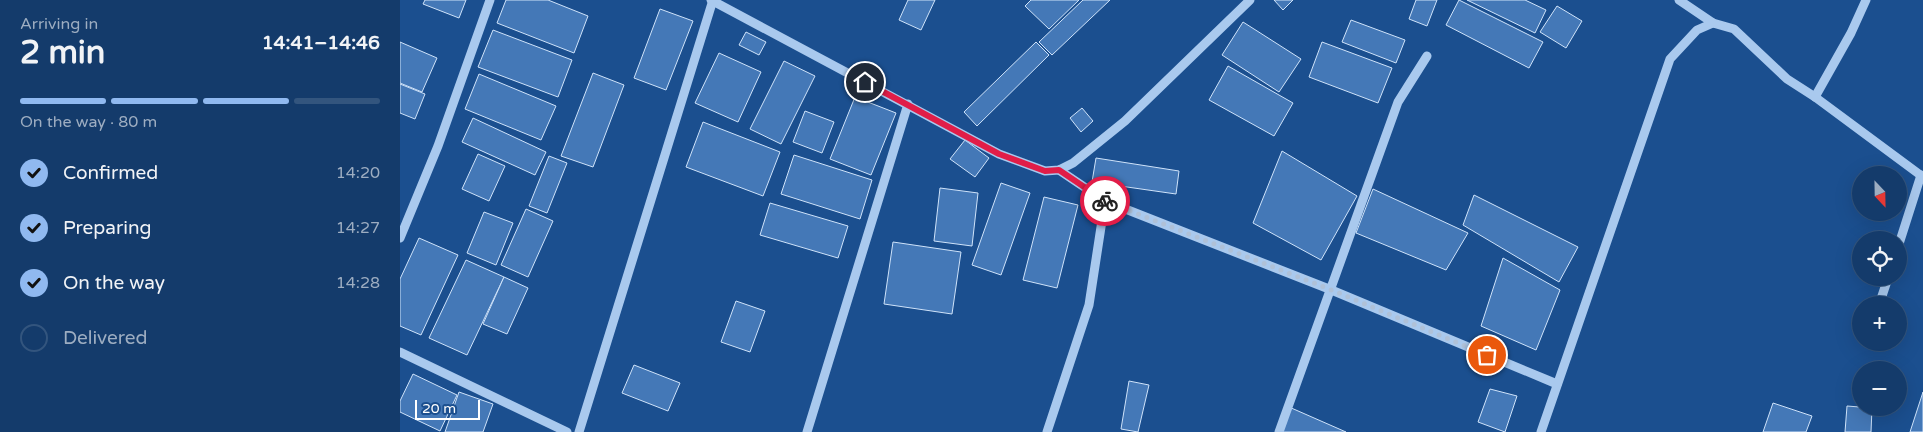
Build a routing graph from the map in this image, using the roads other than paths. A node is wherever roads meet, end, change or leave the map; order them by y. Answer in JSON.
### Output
{"nodes":[{"id":1,"x":490,"y":0,"type":"edge"},
{"id":2,"x":712,"y":0,"type":"edge"},
{"id":3,"x":1250,"y":0,"type":"edge"},
{"id":4,"x":1679,"y":0,"type":"edge"},
{"id":5,"x":1866,"y":0,"type":"edge"},
{"id":6,"x":1713,"y":23,"type":"junction"},
{"id":7,"x":1427,"y":56,"type":"dead end"},
{"id":8,"x":1816,"y":97,"type":"junction"},
{"id":9,"x":908,"y":104,"type":"junction"},
{"id":10,"x":1059,"y":170,"type":"junction"},
{"id":11,"x":1922,"y":176,"type":"edge"},
{"id":12,"x":1105,"y":201,"type":"junction"},
{"id":13,"x":1903,"y":231,"type":"edge"},
{"id":14,"x":400,"y":238,"type":"edge"},
{"id":15,"x":1329,"y":289,"type":"junction"},
{"id":16,"x":400,"y":352,"type":"edge"},
{"id":17,"x":1557,"y":384,"type":"junction"},
{"id":18,"x":567,"y":432,"type":"edge"},
{"id":19,"x":579,"y":432,"type":"edge"},
{"id":20,"x":807,"y":432,"type":"edge"},
{"id":21,"x":1047,"y":432,"type":"edge"},
{"id":22,"x":1279,"y":432,"type":"edge"},
{"id":23,"x":1541,"y":432,"type":"edge"}],
"edges":[{"from":1,"to":14,"type":"street"},
{"from":2,"to":9,"type":"street"},
{"from":2,"to":19,"type":"street"},
{"from":3,"to":10,"type":"street"},
{"from":4,"to":6,"type":"street"},
{"from":5,"to":8,"type":"street"},
{"from":6,"to":8,"type":"street"},
{"from":6,"to":17,"type":"street"},
{"from":7,"to":15,"type":"street"},
{"from":8,"to":11,"type":"street"},
{"from":9,"to":10,"type":"street"},
{"from":9,"to":20,"type":"street"},
{"from":10,"to":12,"type":"street"},
{"from":11,"to":13,"type":"street"},
{"from":12,"to":15,"type":"street"},
{"from":12,"to":21,"type":"street"},
{"from":15,"to":17,"type":"street"},
{"from":15,"to":22,"type":"street"},
{"from":16,"to":18,"type":"street"},
{"from":17,"to":23,"type":"street"}]}
